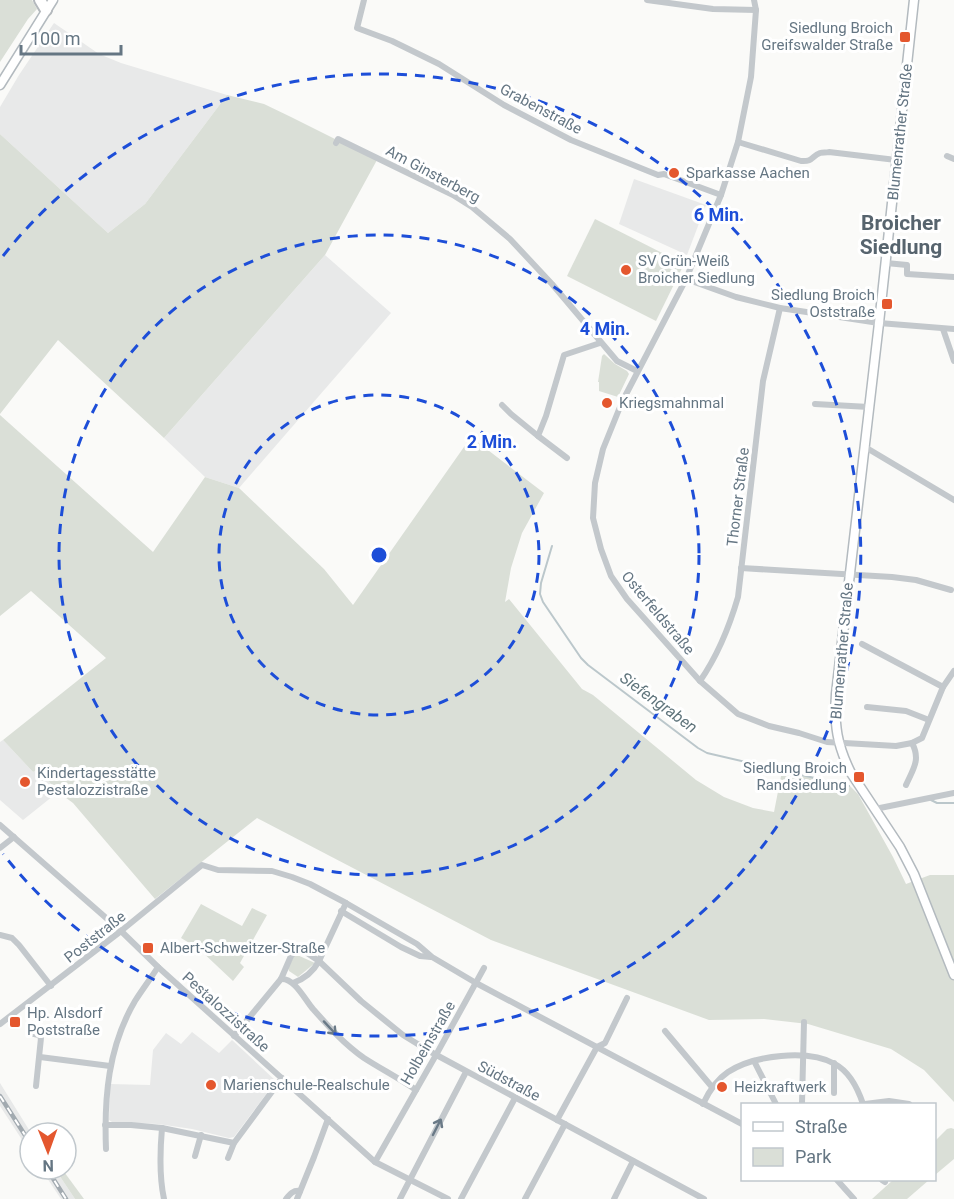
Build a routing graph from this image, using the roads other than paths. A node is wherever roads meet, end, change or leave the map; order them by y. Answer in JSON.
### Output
{"nodes":[{"id":1,"x":40,"y":0,"type":"edge"},
{"id":2,"x":53,"y":0,"type":"edge"},
{"id":3,"x":364,"y":0,"type":"edge"},
{"id":4,"x":647,"y":0,"type":"edge"},
{"id":5,"x":754,"y":0,"type":"edge"},
{"id":6,"x":914,"y":0,"type":"edge"},
{"id":7,"x":46,"y":10,"type":"junction"},
{"id":8,"x":756,"y":10,"type":"junction"},
{"id":9,"x":0,"y":85,"type":"edge"},
{"id":10,"x":738,"y":142,"type":"junction"},
{"id":11,"x":336,"y":143,"type":"dead end"},
{"id":12,"x":947,"y":156,"type":"dead end"},
{"id":13,"x":954,"y":159,"type":"edge"},
{"id":14,"x":896,"y":160,"type":"junction"},
{"id":15,"x":721,"y":195,"type":"junction"},
{"id":16,"x":886,"y":263,"type":"junction"},
{"id":17,"x":954,"y":277,"type":"edge"},
{"id":18,"x":686,"y":279,"type":"junction"},
{"id":19,"x":780,"y":308,"type":"junction"},
{"id":20,"x":879,"y":323,"type":"junction"},
{"id":21,"x":943,"y":329,"type":"junction"},
{"id":22,"x":954,"y":329,"type":"edge"},
{"id":23,"x":600,"y":343,"type":"junction"},
{"id":24,"x":954,"y":362,"type":"edge"},
{"id":25,"x":637,"y":371,"type":"junction"},
{"id":26,"x":816,"y":404,"type":"dead end"},
{"id":27,"x":502,"y":405,"type":"dead end"},
{"id":28,"x":869,"y":407,"type":"junction"},
{"id":29,"x":538,"y":436,"type":"junction"},
{"id":30,"x":865,"y":447,"type":"junction"},
{"id":31,"x":567,"y":458,"type":"dead end"},
{"id":32,"x":954,"y":500,"type":"edge"},
{"id":33,"x":741,"y":568,"type":"junction"},
{"id":34,"x":849,"y":574,"type":"junction"},
{"id":35,"x":951,"y":590,"type":"dead end"},
{"id":36,"x":862,"y":644,"type":"dead end"},
{"id":37,"x":954,"y":671,"type":"edge"},
{"id":38,"x":700,"y":681,"type":"junction"},
{"id":39,"x":943,"y":687,"type":"junction"},
{"id":40,"x":867,"y":707,"type":"dead end"},
{"id":41,"x":929,"y":720,"type":"junction"},
{"id":42,"x":838,"y":743,"type":"junction"},
{"id":43,"x":912,"y":743,"type":"junction"},
{"id":44,"x":906,"y":785,"type":"dead end"},
{"id":45,"x":954,"y":793,"type":"edge"},
{"id":46,"x":875,"y":809,"type":"junction"},
{"id":47,"x":0,"y":825,"type":"edge"},
{"id":48,"x":14,"y":837,"type":"junction"},
{"id":49,"x":0,"y":848,"type":"edge"},
{"id":50,"x":346,"y":903,"type":"junction"},
{"id":51,"x":341,"y":911,"type":"junction"},
{"id":52,"x":121,"y":932,"type":"junction"},
{"id":53,"x":0,"y":935,"type":"edge"},
{"id":54,"x":432,"y":957,"type":"junction"},
{"id":55,"x":319,"y":961,"type":"junction"},
{"id":56,"x":158,"y":967,"type":"junction"},
{"id":57,"x":484,"y":968,"type":"dead end"},
{"id":58,"x":954,"y":975,"type":"edge"},
{"id":59,"x":281,"y":979,"type":"junction"},
{"id":60,"x":293,"y":983,"type":"junction"},
{"id":61,"x":476,"y":983,"type":"junction"},
{"id":62,"x":51,"y":986,"type":"junction"},
{"id":63,"x":627,"y":998,"type":"dead end"},
{"id":64,"x":804,"y":1022,"type":"dead end"},
{"id":65,"x":0,"y":1024,"type":"edge"},
{"id":66,"x":665,"y":1031,"type":"dead end"},
{"id":67,"x":29,"y":1033,"type":"dead end"},
{"id":68,"x":234,"y":1036,"type":"junction"},
{"id":69,"x":597,"y":1047,"type":"junction"},
{"id":70,"x":436,"y":1055,"type":"junction"},
{"id":71,"x":803,"y":1056,"type":"junction"},
{"id":72,"x":40,"y":1057,"type":"junction"},
{"id":73,"x":754,"y":1061,"type":"junction"},
{"id":74,"x":834,"y":1063,"type":"junction"},
{"id":75,"x":110,"y":1066,"type":"junction"},
{"id":76,"x":466,"y":1072,"type":"junction"},
{"id":77,"x":282,"y":1078,"type":"junction"},
{"id":78,"x":36,"y":1086,"type":"dead end"},
{"id":79,"x":712,"y":1087,"type":"junction"},
{"id":80,"x":416,"y":1090,"type":"junction"},
{"id":81,"x":834,"y":1093,"type":"dead end"},
{"id":82,"x":515,"y":1098,"type":"junction"},
{"id":83,"x":775,"y":1103,"type":"edge"},
{"id":84,"x":802,"y":1103,"type":"dead end"},
{"id":85,"x":864,"y":1103,"type":"edge"},
{"id":86,"x":872,"y":1103,"type":"edge"},
{"id":87,"x":899,"y":1103,"type":"edge"},
{"id":88,"x":703,"y":1104,"type":"junction"},
{"id":89,"x":328,"y":1119,"type":"junction"},
{"id":90,"x":557,"y":1120,"type":"junction"},
{"id":91,"x":741,"y":1123,"type":"edge"},
{"id":92,"x":565,"y":1124,"type":"junction"},
{"id":93,"x":105,"y":1125,"type":"junction"},
{"id":94,"x":162,"y":1128,"type":"junction"},
{"id":95,"x":201,"y":1135,"type":"junction"},
{"id":96,"x":234,"y":1143,"type":"junction"},
{"id":97,"x":106,"y":1149,"type":"dead end"},
{"id":98,"x":195,"y":1156,"type":"dead end"},
{"id":99,"x":228,"y":1158,"type":"dead end"},
{"id":100,"x":633,"y":1161,"type":"junction"},
{"id":101,"x":375,"y":1162,"type":"junction"},
{"id":102,"x":411,"y":1180,"type":"junction"},
{"id":103,"x":839,"y":1181,"type":"edge"},
{"id":104,"x":300,"y":1191,"type":"junction"},
{"id":105,"x":164,"y":1199,"type":"edge"},
{"id":106,"x":286,"y":1199,"type":"edge"},
{"id":107,"x":297,"y":1199,"type":"edge"},
{"id":108,"x":400,"y":1199,"type":"edge"},
{"id":109,"x":448,"y":1199,"type":"edge"},
{"id":110,"x":461,"y":1199,"type":"edge"},
{"id":111,"x":525,"y":1199,"type":"edge"},
{"id":112,"x":614,"y":1199,"type":"edge"},
{"id":113,"x":702,"y":1199,"type":"edge"},
{"id":114,"x":854,"y":1199,"type":"edge"}],
"edges":[{"from":1,"to":7,"type":"highway"},
{"from":2,"to":7,"type":"street"},
{"from":3,"to":15,"type":"street","name":"Grabenstraße"},
{"from":4,"to":8,"type":"street"},
{"from":5,"to":8,"type":"street","name":"Osterfeldstraße"},
{"from":6,"to":14,"type":"street","name":"Blumenrather Straße"},
{"from":7,"to":9,"type":"street"},
{"from":8,"to":10,"type":"street","name":"Osterfeldstraße"},
{"from":10,"to":14,"type":"street"},
{"from":10,"to":15,"type":"street","name":"Osterfeldstraße"},
{"from":11,"to":23,"type":"street","name":"Am Ginsterberg"},
{"from":12,"to":13,"type":"street"},
{"from":14,"to":16,"type":"street","name":"Blumenrather Straße"},
{"from":15,"to":18,"type":"street","name":"Osterfeldstraße"},
{"from":16,"to":17,"type":"street"},
{"from":16,"to":20,"type":"street","name":"Blumenrather Straße"},
{"from":18,"to":19,"type":"street"},
{"from":18,"to":25,"type":"street","name":"Osterfeldstraße"},
{"from":19,"to":20,"type":"street"},
{"from":19,"to":33,"type":"street","name":"Thorner Straße"},
{"from":20,"to":21,"type":"street"},
{"from":20,"to":28,"type":"street","name":"Blumenrather Straße"},
{"from":21,"to":22,"type":"street"},
{"from":21,"to":24,"type":"street"},
{"from":23,"to":25,"type":"street","name":"Am Ginsterberg"},
{"from":23,"to":29,"type":"street"},
{"from":25,"to":38,"type":"street","name":"Osterfeldstraße"},
{"from":26,"to":28,"type":"street"},
{"from":27,"to":29,"type":"street"},
{"from":28,"to":30,"type":"street","name":"Blumenrather Straße"},
{"from":29,"to":31,"type":"street"},
{"from":30,"to":32,"type":"street"},
{"from":30,"to":34,"type":"street","name":"Blumenrather Straße"},
{"from":33,"to":34,"type":"street"},
{"from":33,"to":38,"type":"street","name":"Thorner Straße"},
{"from":34,"to":35,"type":"street"},
{"from":34,"to":42,"type":"street","name":"Blumenrather Straße"},
{"from":36,"to":39,"type":"street"},
{"from":37,"to":39,"type":"street"},
{"from":38,"to":42,"type":"street","name":"Osterfeldstraße"},
{"from":39,"to":41,"type":"street"},
{"from":40,"to":41,"type":"street"},
{"from":41,"to":43,"type":"street"},
{"from":42,"to":43,"type":"street","name":"Osterfeldstraße"},
{"from":42,"to":46,"type":"street","name":"Blumenrather Straße"},
{"from":43,"to":44,"type":"street"},
{"from":45,"to":46,"type":"street"},
{"from":46,"to":58,"type":"street","name":"Blumenrather Straße"},
{"from":47,"to":48,"type":"street","name":"Pestalozzistraße"},
{"from":48,"to":49,"type":"street"},
{"from":48,"to":52,"type":"street","name":"Pestalozzistraße"},
{"from":50,"to":51,"type":"street"},
{"from":50,"to":52,"type":"street","name":"Poststraße"},
{"from":50,"to":54,"type":"street"},
{"from":51,"to":54,"type":"street"},
{"from":51,"to":55,"type":"street"},
{"from":52,"to":56,"type":"street","name":"Pestalozzistraße"},
{"from":52,"to":62,"type":"street","name":"Poststraße"},
{"from":53,"to":62,"type":"street"},
{"from":54,"to":61,"type":"street"},
{"from":55,"to":59,"type":"street"},
{"from":55,"to":60,"type":"street"},
{"from":55,"to":70,"type":"street","name":"Südstraße"},
{"from":56,"to":68,"type":"street","name":"Pestalozzistraße"},
{"from":56,"to":75,"type":"street"},
{"from":57,"to":61,"type":"street","name":"Holbeinstraße"},
{"from":59,"to":60,"type":"street"},
{"from":59,"to":68,"type":"street"},
{"from":60,"to":80,"type":"street","one_way":true},
{"from":61,"to":69,"type":"street"},
{"from":61,"to":70,"type":"street","name":"Holbeinstraße"},
{"from":62,"to":65,"type":"street","name":"Poststraße"},
{"from":63,"to":69,"type":"street"},
{"from":64,"to":71,"type":"street"},
{"from":66,"to":79,"type":"street"},
{"from":67,"to":72,"type":"street"},
{"from":68,"to":77,"type":"street","name":"Pestalozzistraße"},
{"from":69,"to":88,"type":"street"},
{"from":69,"to":90,"type":"street"},
{"from":70,"to":76,"type":"street","name":"Südstraße"},
{"from":70,"to":80,"type":"street","name":"Holbeinstraße"},
{"from":71,"to":73,"type":"street"},
{"from":71,"to":74,"type":"street"},
{"from":71,"to":84,"type":"street"},
{"from":72,"to":75,"type":"street"},
{"from":72,"to":78,"type":"street"},
{"from":73,"to":79,"type":"street"},
{"from":73,"to":83,"type":"street"},
{"from":74,"to":81,"type":"street"},
{"from":74,"to":85,"type":"street"},
{"from":75,"to":93,"type":"street"},
{"from":76,"to":82,"type":"street","name":"Südstraße"},
{"from":102,"to":76,"type":"street","one_way":true},
{"from":77,"to":89,"type":"street","name":"Pestalozzistraße"},
{"from":77,"to":96,"type":"street"},
{"from":79,"to":88,"type":"street"},
{"from":80,"to":101,"type":"street","name":"Holbeinstraße"},
{"from":82,"to":90,"type":"street","name":"Südstraße"},
{"from":82,"to":110,"type":"street"},
{"from":86,"to":87,"type":"street"},
{"from":88,"to":91,"type":"street"},
{"from":89,"to":101,"type":"street","name":"Pestalozzistraße"},
{"from":89,"to":104,"type":"street"},
{"from":90,"to":92,"type":"street","name":"Südstraße"},
{"from":92,"to":100,"type":"street","name":"Südstraße"},
{"from":92,"to":111,"type":"street"},
{"from":93,"to":94,"type":"street"},
{"from":93,"to":97,"type":"street"},
{"from":94,"to":95,"type":"street"},
{"from":94,"to":105,"type":"street"},
{"from":95,"to":96,"type":"street"},
{"from":95,"to":98,"type":"street"},
{"from":96,"to":99,"type":"street"},
{"from":100,"to":112,"type":"street"},
{"from":100,"to":113,"type":"street","name":"Südstraße"},
{"from":101,"to":102,"type":"street","name":"Pestalozzistraße"},
{"from":102,"to":108,"type":"street"},
{"from":102,"to":109,"type":"street","name":"Pestalozzistraße"},
{"from":103,"to":114,"type":"street"},
{"from":104,"to":106,"type":"street"},
{"from":104,"to":107,"type":"street"}]}
